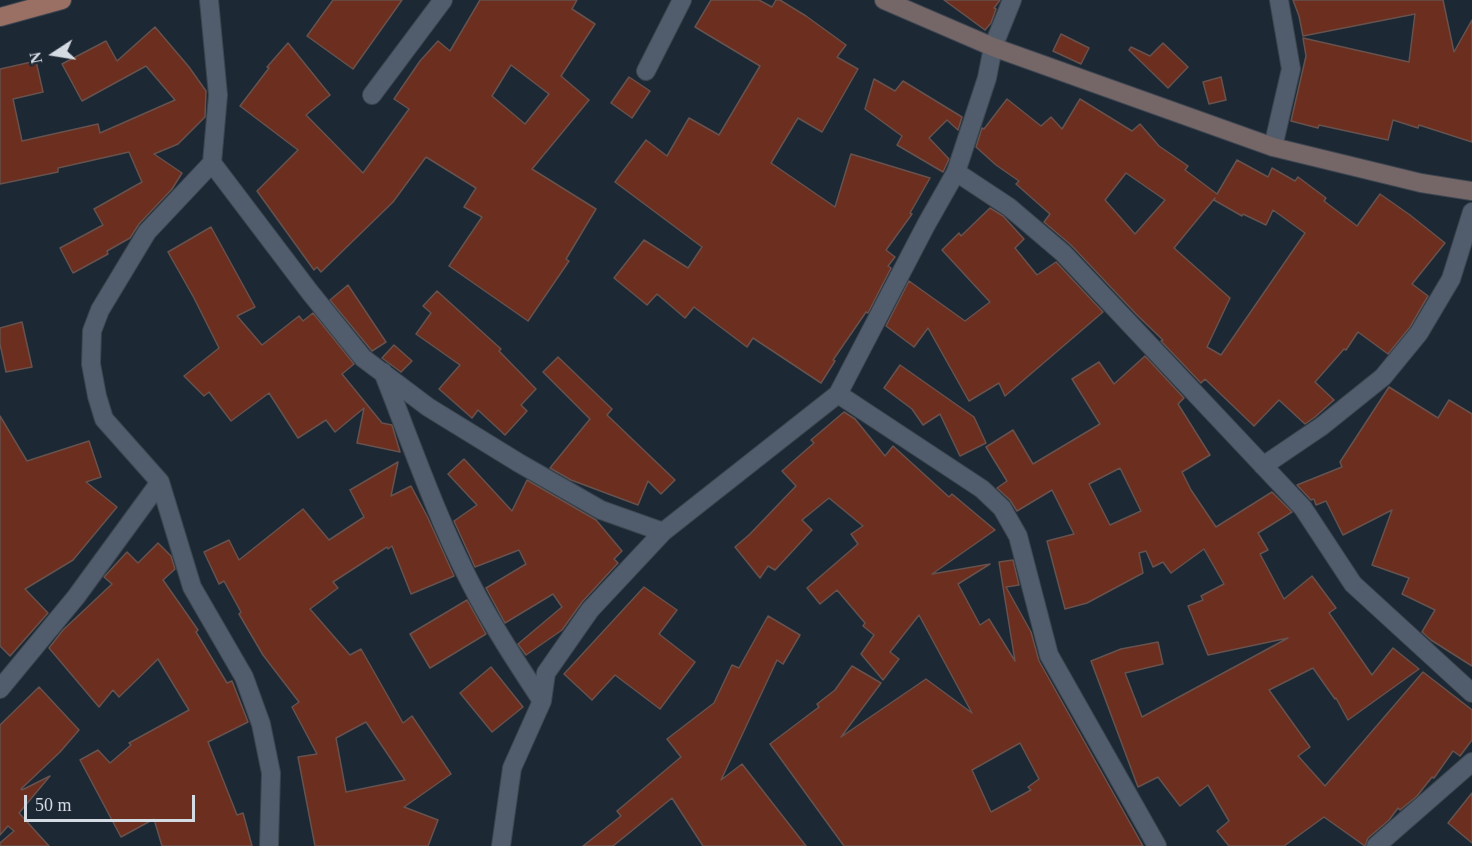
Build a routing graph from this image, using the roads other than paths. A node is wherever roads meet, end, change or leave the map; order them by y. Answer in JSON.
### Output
{"nodes":[{"id":1,"x":62,"y":0,"type":"edge"},
{"id":2,"x":209,"y":0,"type":"edge"},
{"id":3,"x":443,"y":0,"type":"edge"},
{"id":4,"x":682,"y":0,"type":"edge"},
{"id":5,"x":884,"y":0,"type":"edge"},
{"id":6,"x":1012,"y":0,"type":"edge"},
{"id":7,"x":1279,"y":0,"type":"edge"},
{"id":8,"x":0,"y":17,"type":"edge"},
{"id":9,"x":993,"y":47,"type":"junction"},
{"id":10,"x":646,"y":71,"type":"dead end"},
{"id":11,"x":372,"y":95,"type":"dead end"},
{"id":12,"x":1273,"y":147,"type":"junction"},
{"id":13,"x":212,"y":163,"type":"junction"},
{"id":14,"x":956,"y":172,"type":"junction"},
{"id":15,"x":1472,"y":191,"type":"edge"},
{"id":16,"x":1472,"y":212,"type":"edge"},
{"id":17,"x":383,"y":372,"type":"junction"},
{"id":18,"x":838,"y":393,"type":"junction"},
{"id":19,"x":1263,"y":466,"type":"junction"},
{"id":20,"x":160,"y":482,"type":"junction"},
{"id":21,"x":663,"y":532,"type":"junction"},
{"id":22,"x":0,"y":689,"type":"edge"},
{"id":23,"x":1472,"y":693,"type":"edge"},
{"id":24,"x":542,"y":701,"type":"junction"},
{"id":25,"x":1472,"y":762,"type":"edge"},
{"id":26,"x":269,"y":846,"type":"edge"},
{"id":27,"x":501,"y":846,"type":"edge"},
{"id":28,"x":1157,"y":846,"type":"edge"},
{"id":29,"x":1376,"y":846,"type":"edge"}],
"edges":[{"from":1,"to":8,"type":"main road"},
{"from":2,"to":13,"type":"street"},
{"from":3,"to":11,"type":"street"},
{"from":4,"to":10,"type":"street"},
{"from":5,"to":9,"type":"main road"},
{"from":6,"to":9,"type":"street"},
{"from":7,"to":12,"type":"street"},
{"from":9,"to":12,"type":"main road"},
{"from":9,"to":14,"type":"street"},
{"from":12,"to":15,"type":"main road"},
{"from":13,"to":17,"type":"street"},
{"from":13,"to":20,"type":"street"},
{"from":14,"to":18,"type":"street"},
{"from":14,"to":19,"type":"street"},
{"from":16,"to":19,"type":"street"},
{"from":17,"to":21,"type":"street"},
{"from":17,"to":24,"type":"street"},
{"from":18,"to":21,"type":"street"},
{"from":18,"to":28,"type":"street"},
{"from":19,"to":23,"type":"street"},
{"from":20,"to":22,"type":"street"},
{"from":20,"to":26,"type":"street"},
{"from":21,"to":24,"type":"street"},
{"from":24,"to":27,"type":"street"},
{"from":25,"to":29,"type":"street"}]}
